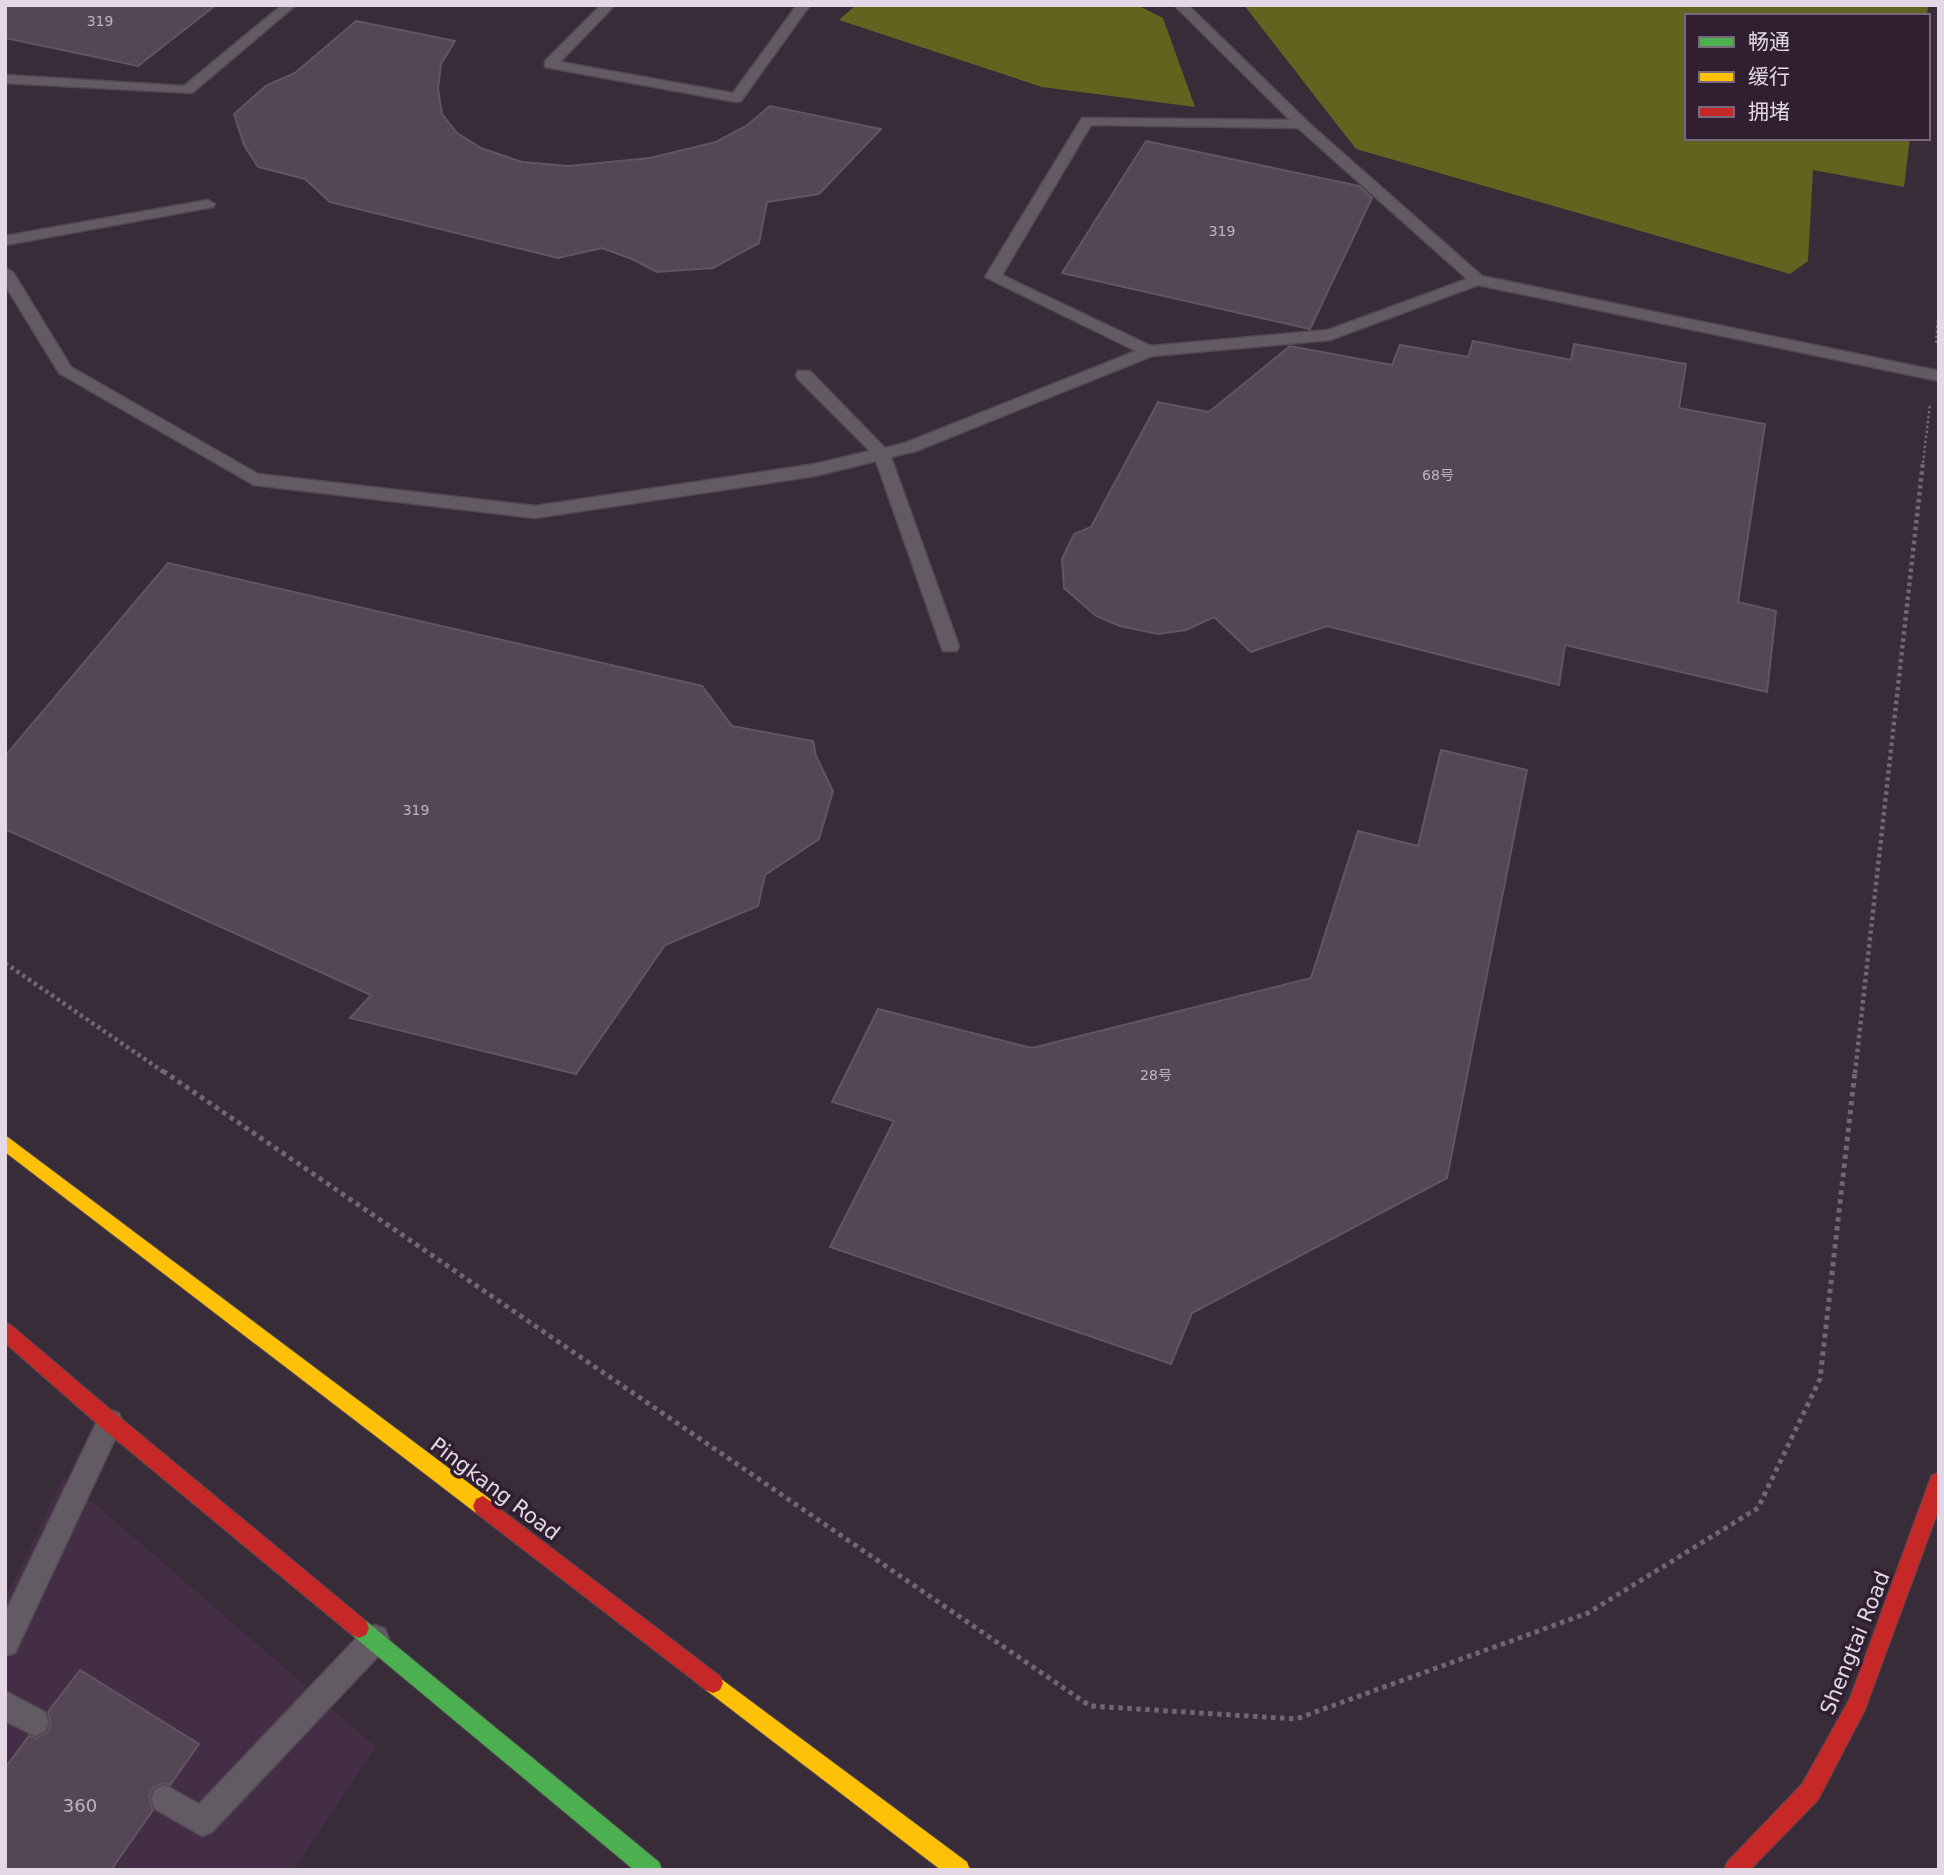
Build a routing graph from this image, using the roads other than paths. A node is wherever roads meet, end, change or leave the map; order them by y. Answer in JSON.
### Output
{"nodes":[{"id":1,"x":290,"y":5,"type":"edge"},
{"id":2,"x":609,"y":5,"type":"edge"},
{"id":3,"x":804,"y":5,"type":"edge"},
{"id":4,"x":1180,"y":5,"type":"edge"},
{"id":5,"x":5,"y":79,"type":"edge"},
{"id":6,"x":1302,"y":124,"type":"junction"},
{"id":7,"x":208,"y":204,"type":"dead end"},
{"id":8,"x":5,"y":241,"type":"edge"},
{"id":9,"x":5,"y":272,"type":"edge"},
{"id":10,"x":1477,"y":280,"type":"junction"},
{"id":11,"x":1149,"y":351,"type":"junction"},
{"id":12,"x":804,"y":375,"type":"dead end"},
{"id":13,"x":1936,"y":376,"type":"edge"},
{"id":14,"x":882,"y":454,"type":"junction"},
{"id":15,"x":950,"y":646,"type":"dead end"},
{"id":16,"x":5,"y":1142,"type":"edge"},
{"id":17,"x":5,"y":1331,"type":"edge"},
{"id":18,"x":110,"y":1422,"type":"junction"},
{"id":19,"x":1939,"y":1482,"type":"edge"},
{"id":20,"x":375,"y":1639,"type":"junction"},
{"id":21,"x":5,"y":1643,"type":"edge"},
{"id":22,"x":5,"y":1704,"type":"edge"},
{"id":23,"x":35,"y":1722,"type":"dead end"},
{"id":24,"x":165,"y":1799,"type":"dead end"},
{"id":25,"x":651,"y":1870,"type":"edge"},
{"id":26,"x":959,"y":1870,"type":"edge"},
{"id":27,"x":1735,"y":1870,"type":"edge"}],
"edges":[{"from":1,"to":5,"type":"lane"},
{"from":2,"to":3,"type":"lane"},
{"from":4,"to":6,"type":"lane"},
{"from":6,"to":10,"type":"lane"},
{"from":6,"to":11,"type":"lane"},
{"from":7,"to":8,"type":"lane"},
{"from":9,"to":14,"type":"lane"},
{"from":10,"to":11,"type":"lane"},
{"from":10,"to":13,"type":"lane"},
{"from":11,"to":14,"type":"lane"},
{"from":12,"to":14,"type":"lane"},
{"from":14,"to":15,"type":"lane"},
{"from":16,"to":26,"type":"main road","name":"Pingkang Road"},
{"from":17,"to":18,"type":"main road"},
{"from":18,"to":20,"type":"main road"},
{"from":18,"to":21,"type":"lane"},
{"from":19,"to":27,"type":"main road","name":"Shengtai Road"},
{"from":20,"to":24,"type":"lane"},
{"from":20,"to":25,"type":"main road"},
{"from":22,"to":23,"type":"lane"}]}
